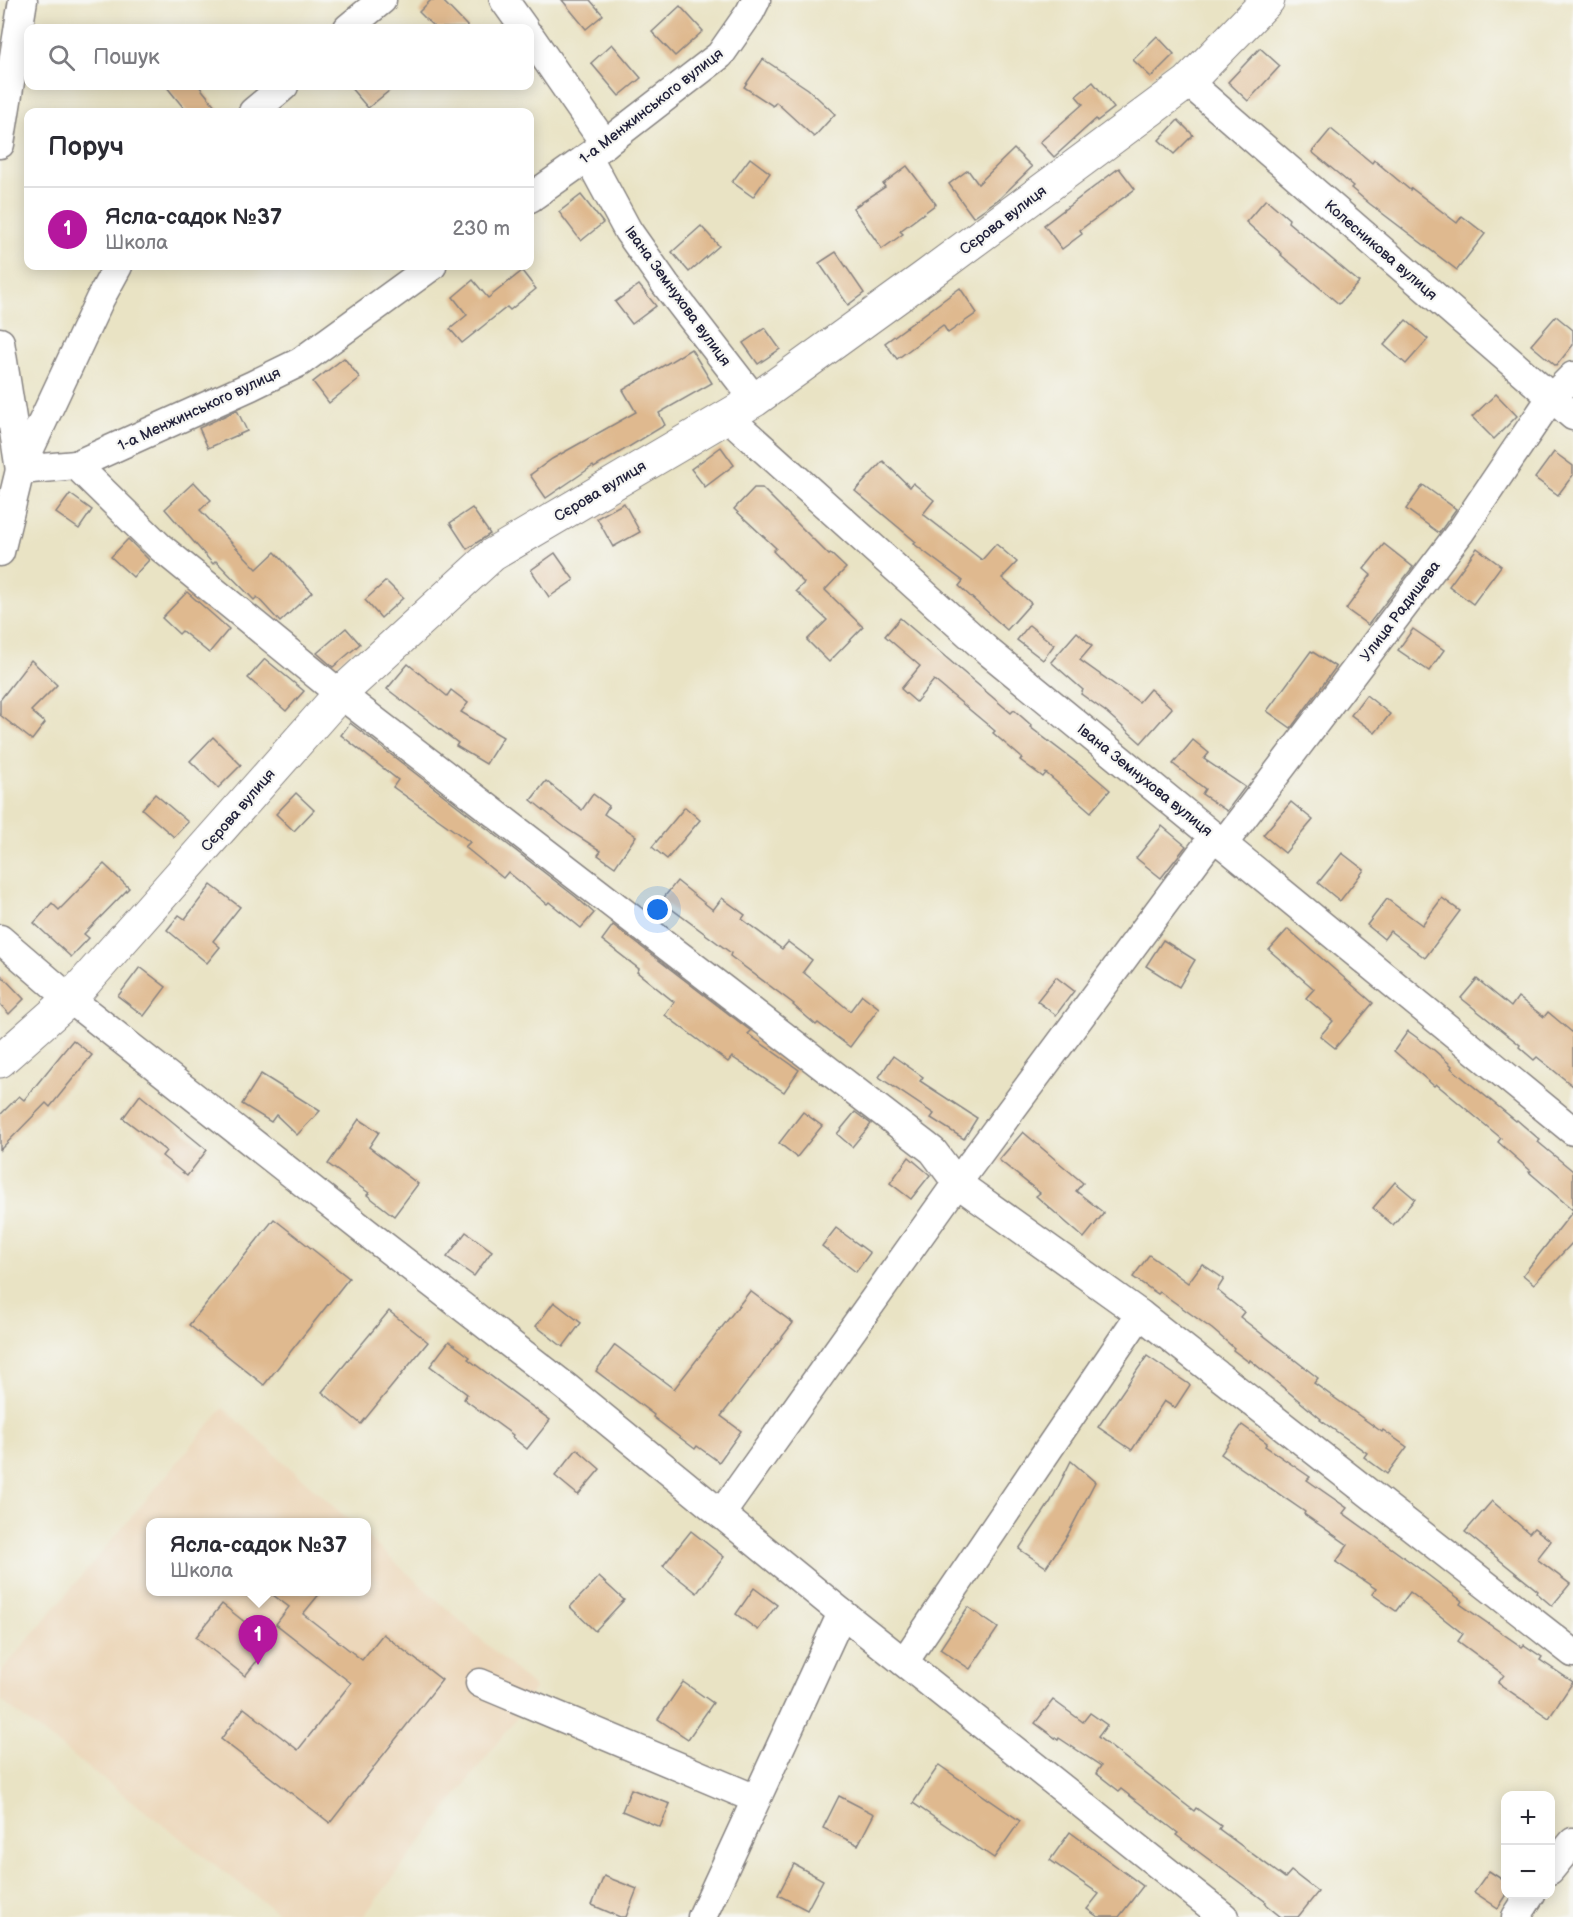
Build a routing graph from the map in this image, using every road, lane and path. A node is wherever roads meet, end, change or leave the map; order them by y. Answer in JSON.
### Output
{"nodes":[{"id":1,"x":23,"y":0,"type":"edge"},
{"id":2,"x":382,"y":0,"type":"edge"},
{"id":3,"x":504,"y":0,"type":"edge"},
{"id":4,"x":756,"y":0,"type":"edge"},
{"id":5,"x":1268,"y":0,"type":"edge"},
{"id":6,"x":353,"y":24,"type":"edge"},
{"id":7,"x":521,"y":24,"type":"edge"},
{"id":8,"x":534,"y":43,"type":"edge"},
{"id":9,"x":1188,"y":82,"type":"junction"},
{"id":10,"x":279,"y":90,"type":"edge"},
{"id":11,"x":258,"y":108,"type":"edge"},
{"id":12,"x":0,"y":144,"type":"edge"},
{"id":13,"x":596,"y":151,"type":"junction"},
{"id":14,"x":534,"y":195,"type":"edge"},
{"id":15,"x":116,"y":270,"type":"edge"},
{"id":16,"x":426,"y":270,"type":"edge"},
{"id":17,"x":0,"y":342,"type":"edge"},
{"id":18,"x":1573,"y":376,"type":"edge"},
{"id":19,"x":1551,"y":398,"type":"junction"},
{"id":20,"x":755,"y":400,"type":"junction"},
{"id":21,"x":727,"y":416,"type":"junction"},
{"id":22,"x":1573,"y":416,"type":"edge"},
{"id":23,"x":0,"y":437,"type":"edge"},
{"id":24,"x":76,"y":465,"type":"junction"},
{"id":25,"x":20,"y":470,"type":"junction"},
{"id":26,"x":0,"y":552,"type":"edge"},
{"id":27,"x":340,"y":694,"type":"junction"},
{"id":28,"x":1218,"y":840,"type":"junction"},
{"id":29,"x":0,"y":939,"type":"edge"},
{"id":30,"x":70,"y":999,"type":"junction"},
{"id":31,"x":0,"y":1061,"type":"edge"},
{"id":32,"x":1573,"y":1131,"type":"edge"},
{"id":33,"x":957,"y":1183,"type":"junction"},
{"id":34,"x":1140,"y":1314,"type":"junction"},
{"id":35,"x":721,"y":1514,"type":"junction"},
{"id":36,"x":842,"y":1613,"type":"junction"},
{"id":37,"x":1573,"y":1653,"type":"edge"},
{"id":38,"x":904,"y":1662,"type":"junction"},
{"id":39,"x":480,"y":1683,"type":"dead end"},
{"id":40,"x":756,"y":1799,"type":"junction"},
{"id":41,"x":1573,"y":1842,"type":"edge"},
{"id":42,"x":1555,"y":1865,"type":"edge"},
{"id":43,"x":1528,"y":1899,"type":"edge"},
{"id":44,"x":702,"y":1917,"type":"edge"},
{"id":45,"x":1224,"y":1917,"type":"edge"},
{"id":46,"x":1516,"y":1917,"type":"edge"}],
"edges":[{"from":1,"to":12,"type":"street"},
{"from":2,"to":6,"type":"street"},
{"from":3,"to":7,"type":"street"},
{"from":4,"to":13,"type":"street","name":"1-а Менжинського вулиця"},
{"from":5,"to":9,"type":"street","name":"Сєрова вулиця"},
{"from":8,"to":13,"type":"street","name":"Івана Земнухова вулиця"},
{"from":9,"to":19,"type":"street","name":"Колесникова вулиця"},
{"from":9,"to":20,"type":"street","name":"Сєрова вулиця"},
{"from":10,"to":11,"type":"street"},
{"from":13,"to":14,"type":"street","name":"1-а Менжинського вулиця"},
{"from":13,"to":20,"type":"street","name":"Івана Земнухова вулиця"},
{"from":15,"to":25,"type":"street"},
{"from":16,"to":24,"type":"street","name":"1-а Менжинського вулиця"},
{"from":17,"to":25,"type":"street"},
{"from":18,"to":19,"type":"street","name":"Улица Радищева"},
{"from":19,"to":22,"type":"street","name":"Колесникова вулиця"},
{"from":19,"to":28,"type":"street","name":"Улица Радищева"},
{"from":20,"to":21,"type":"street","name":"Сєрова вулиця"},
{"from":21,"to":27,"type":"street","name":"Сєрова вулиця"},
{"from":21,"to":28,"type":"street","name":"Івана Земнухова вулиця"},
{"from":23,"to":25,"type":"street"},
{"from":24,"to":25,"type":"street","name":"1-а Менжинського вулиця"},
{"from":24,"to":27,"type":"street"},
{"from":25,"to":26,"type":"street"},
{"from":27,"to":30,"type":"street","name":"Сєрова вулиця"},
{"from":27,"to":33,"type":"street"},
{"from":28,"to":32,"type":"street","name":"Івана Земнухова вулиця"},
{"from":28,"to":33,"type":"street","name":"Улица Радищева"},
{"from":29,"to":30,"type":"street"},
{"from":30,"to":31,"type":"street","name":"Сєрова вулиця"},
{"from":30,"to":35,"type":"street"},
{"from":33,"to":34,"type":"street"},
{"from":33,"to":35,"type":"street","name":"Улица Радищева"},
{"from":34,"to":37,"type":"street"},
{"from":34,"to":38,"type":"street"},
{"from":35,"to":36,"type":"street"},
{"from":36,"to":38,"type":"street"},
{"from":36,"to":40,"type":"street"},
{"from":38,"to":45,"type":"street"},
{"from":39,"to":40,"type":"street"},
{"from":40,"to":44,"type":"street"},
{"from":41,"to":42,"type":"street"},
{"from":43,"to":46,"type":"street"}]}
